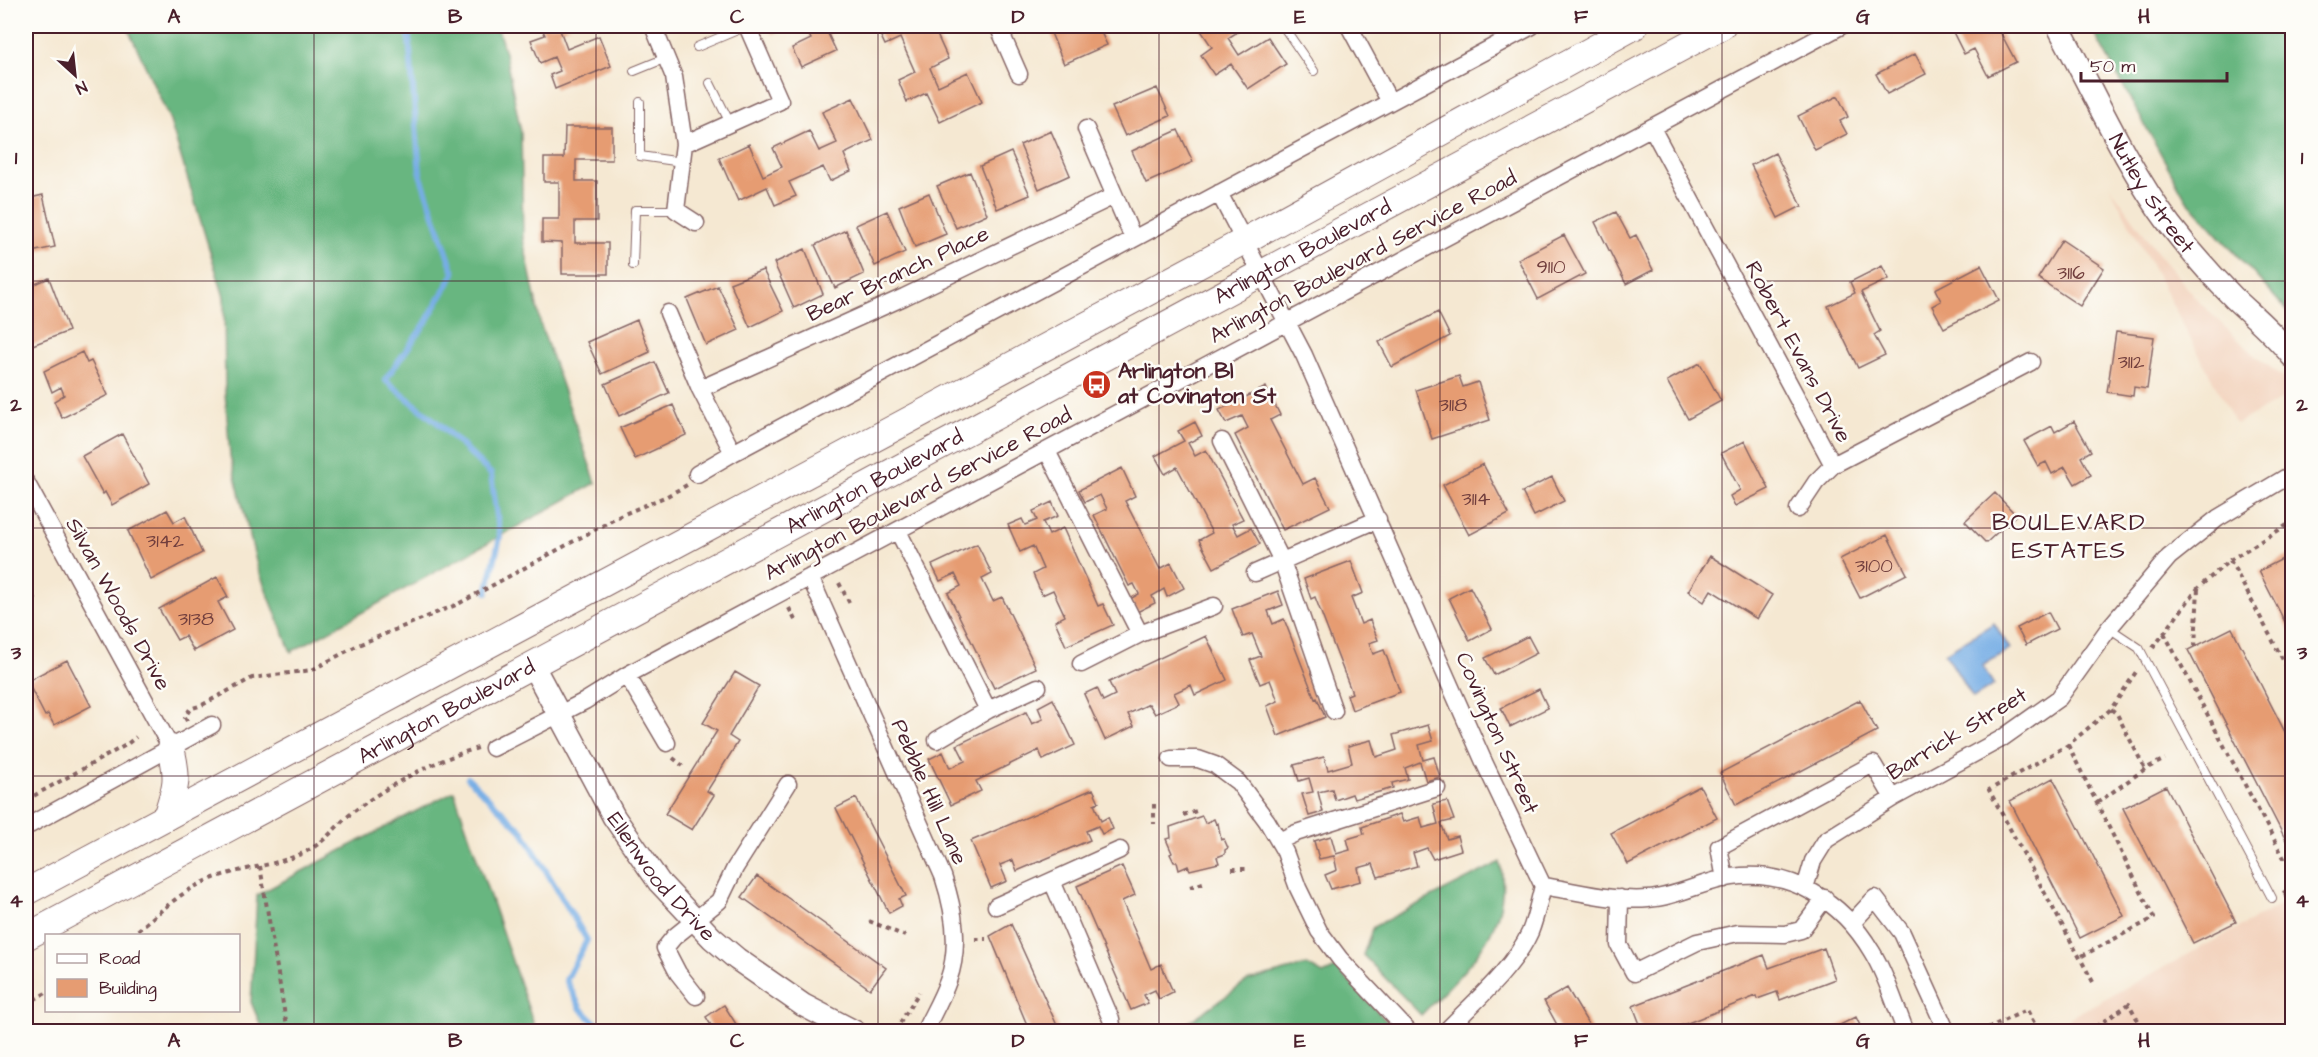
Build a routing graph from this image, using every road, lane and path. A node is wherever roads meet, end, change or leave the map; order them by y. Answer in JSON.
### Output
{"nodes":[{"id":1,"x":653,"y":26,"type":"edge"},
{"id":2,"x":747,"y":26,"type":"edge"},
{"id":3,"x":998,"y":26,"type":"edge"},
{"id":4,"x":1283,"y":26,"type":"edge"},
{"id":5,"x":1349,"y":26,"type":"edge"},
{"id":6,"x":1532,"y":26,"type":"edge"},
{"id":7,"x":1635,"y":26,"type":"edge"},
{"id":8,"x":1722,"y":26,"type":"edge"},
{"id":9,"x":1841,"y":26,"type":"edge"},
{"id":10,"x":2058,"y":26,"type":"edge"},
{"id":11,"x":697,"y":47,"type":"dead end"},
{"id":12,"x":666,"y":58,"type":"junction"},
{"id":13,"x":634,"y":71,"type":"dead end"},
{"id":14,"x":1314,"y":71,"type":"dead end"},
{"id":15,"x":1019,"y":74,"type":"dead end"},
{"id":16,"x":710,"y":84,"type":"dead end"},
{"id":17,"x":640,"y":102,"type":"dead end"},
{"id":18,"x":1390,"y":102,"type":"junction"},
{"id":19,"x":729,"y":123,"type":"junction"},
{"id":20,"x":1652,"y":128,"type":"junction"},
{"id":21,"x":1086,"y":129,"type":"dead end"},
{"id":22,"x":684,"y":144,"type":"junction"},
{"id":23,"x":682,"y":162,"type":"junction"},
{"id":24,"x":1219,"y":193,"type":"junction"},
{"id":25,"x":1114,"y":196,"type":"junction"},
{"id":26,"x":676,"y":210,"type":"junction"},
{"id":27,"x":696,"y":223,"type":"dead end"},
{"id":28,"x":1133,"y":238,"type":"junction"},
{"id":29,"x":1244,"y":241,"type":"junction"},
{"id":30,"x":633,"y":265,"type":"dead end"},
{"id":31,"x":1261,"y":273,"type":"junction"},
{"id":32,"x":668,"y":313,"type":"dead end"},
{"id":33,"x":1287,"y":323,"type":"junction"},
{"id":34,"x":2288,"y":345,"type":"edge"},
{"id":35,"x":2031,"y":362,"type":"dead end"},
{"id":36,"x":700,"y":389,"type":"junction"},
{"id":37,"x":1222,"y":441,"type":"dead end"},
{"id":38,"x":1047,"y":451,"type":"junction"},
{"id":39,"x":733,"y":453,"type":"junction"},
{"id":40,"x":1833,"y":465,"type":"junction"},
{"id":41,"x":697,"y":474,"type":"joint"},
{"id":42,"x":2292,"y":474,"type":"edge"},
{"id":43,"x":26,"y":486,"type":"edge"},
{"id":44,"x":1798,"y":509,"type":"dead end"},
{"id":45,"x":1378,"y":519,"type":"junction"},
{"id":46,"x":2292,"y":522,"type":"edge"},
{"id":47,"x":898,"y":531,"type":"junction"},
{"id":48,"x":2230,"y":560,"type":"junction"},
{"id":49,"x":1282,"y":561,"type":"junction"},
{"id":50,"x":1255,"y":573,"type":"dead end"},
{"id":51,"x":810,"y":577,"type":"junction"},
{"id":52,"x":839,"y":583,"type":"dead end"},
{"id":53,"x":2198,"y":588,"type":"junction"},
{"id":54,"x":850,"y":604,"type":"dead end"},
{"id":55,"x":1214,"y":606,"type":"dead end"},
{"id":56,"x":789,"y":608,"type":"dead end"},
{"id":57,"x":796,"y":622,"type":"dead end"},
{"id":58,"x":2109,"y":628,"type":"junction"},
{"id":59,"x":2164,"y":633,"type":"junction"},
{"id":60,"x":1140,"y":634,"type":"junction"},
{"id":61,"x":2195,"y":647,"type":"dead end"},
{"id":62,"x":2145,"y":659,"type":"junction"},
{"id":63,"x":532,"y":664,"type":"junction"},
{"id":64,"x":1081,"y":664,"type":"dead end"},
{"id":65,"x":627,"y":675,"type":"junction"},
{"id":66,"x":2292,"y":677,"type":"edge"},
{"id":67,"x":1038,"y":687,"type":"dead end"},
{"id":68,"x":2111,"y":709,"type":"junction"},
{"id":69,"x":988,"y":710,"type":"junction"},
{"id":70,"x":1334,"y":711,"type":"dead end"},
{"id":71,"x":558,"y":715,"type":"junction"},
{"id":72,"x":185,"y":717,"type":"dead end"},
{"id":73,"x":212,"y":725,"type":"dead end"},
{"id":74,"x":136,"y":737,"type":"dead end"},
{"id":75,"x":937,"y":740,"type":"dead end"},
{"id":76,"x":668,"y":743,"type":"dead end"},
{"id":77,"x":2068,"y":745,"type":"junction"},
{"id":78,"x":171,"y":748,"type":"junction"},
{"id":79,"x":493,"y":748,"type":"joint"},
{"id":80,"x":1171,"y":759,"type":"dead end"},
{"id":81,"x":2165,"y":759,"type":"dead end"},
{"id":82,"x":2145,"y":769,"type":"junction"},
{"id":83,"x":788,"y":784,"type":"dead end"},
{"id":84,"x":1437,"y":788,"type":"dead end"},
{"id":85,"x":1893,"y":798,"type":"junction"},
{"id":86,"x":26,"y":800,"type":"edge"},
{"id":87,"x":2097,"y":803,"type":"junction"},
{"id":88,"x":1154,"y":804,"type":"dead end"},
{"id":89,"x":1200,"y":810,"type":"dead end"},
{"id":90,"x":1183,"y":815,"type":"dead end"},
{"id":91,"x":166,"y":817,"type":"junction"},
{"id":92,"x":1154,"y":824,"type":"dead end"},
{"id":93,"x":26,"y":827,"type":"edge"},
{"id":94,"x":1279,"y":841,"type":"junction"},
{"id":95,"x":1120,"y":850,"type":"dead end"},
{"id":96,"x":2285,"y":861,"type":"dead end"},
{"id":97,"x":260,"y":866,"type":"junction"},
{"id":98,"x":1232,"y":869,"type":"dead end"},
{"id":99,"x":1247,"y":869,"type":"dead end"},
{"id":100,"x":1725,"y":879,"type":"junction"},
{"id":101,"x":1052,"y":881,"type":"junction"},
{"id":102,"x":1203,"y":883,"type":"dead end"},
{"id":103,"x":1543,"y":886,"type":"junction"},
{"id":104,"x":1190,"y":887,"type":"dead end"},
{"id":105,"x":1805,"y":888,"type":"junction"},
{"id":106,"x":26,"y":892,"type":"edge"},
{"id":107,"x":2284,"y":892,"type":"dead end"},
{"id":108,"x":1620,"y":898,"type":"junction"},
{"id":109,"x":1825,"y":898,"type":"junction"},
{"id":110,"x":2272,"y":898,"type":"dead end"},
{"id":111,"x":996,"y":906,"type":"dead end"},
{"id":112,"x":2292,"y":906,"type":"edge"},
{"id":113,"x":696,"y":919,"type":"junction"},
{"id":114,"x":869,"y":921,"type":"dead end"},
{"id":115,"x":1852,"y":923,"type":"junction"},
{"id":116,"x":133,"y":934,"type":"edge"},
{"id":117,"x":905,"y":936,"type":"dead end"},
{"id":118,"x":26,"y":937,"type":"edge"},
{"id":119,"x":975,"y":939,"type":"dead end"},
{"id":120,"x":986,"y":939,"type":"dead end"},
{"id":121,"x":2080,"y":957,"type":"junction"},
{"id":122,"x":2093,"y":982,"type":"dead end"},
{"id":123,"x":919,"y":992,"type":"dead end"},
{"id":124,"x":45,"y":994,"type":"edge"},
{"id":125,"x":696,"y":996,"type":"dead end"},
{"id":126,"x":26,"y":1004,"type":"edge"},
{"id":127,"x":900,"y":1023,"type":"dead end"},
{"id":128,"x":2142,"y":1028,"type":"dead end"},
{"id":129,"x":289,"y":1032,"type":"edge"},
{"id":130,"x":855,"y":1032,"type":"edge"},
{"id":131,"x":924,"y":1032,"type":"edge"},
{"id":132,"x":1113,"y":1032,"type":"edge"},
{"id":133,"x":1409,"y":1032,"type":"edge"},
{"id":134,"x":1445,"y":1032,"type":"edge"},
{"id":135,"x":1906,"y":1032,"type":"edge"},
{"id":136,"x":1947,"y":1032,"type":"edge"},
{"id":137,"x":1979,"y":1032,"type":"edge"},
{"id":138,"x":2039,"y":1032,"type":"edge"},
{"id":139,"x":2089,"y":1032,"type":"edge"}],
"edges":[{"from":1,"to":12,"type":"street"},
{"from":2,"to":11,"type":"lane"},
{"from":2,"to":19,"type":"street"},
{"from":3,"to":15,"type":"street"},
{"from":4,"to":14,"type":"lane"},
{"from":5,"to":18,"type":"street"},
{"from":6,"to":18,"type":"street"},
{"from":7,"to":29,"type":"main road","name":"Arlington Boulevard"},
{"from":8,"to":31,"type":"main road","name":"Arlington Boulevard"},
{"from":9,"to":20,"type":"street","name":"Arlington Boulevard Service Road"},
{"from":10,"to":34,"type":"street","name":"Nutley Street"},
{"from":12,"to":13,"type":"lane"},
{"from":12,"to":22,"type":"street"},
{"from":16,"to":19,"type":"lane"},
{"from":17,"to":23,"type":"lane"},
{"from":18,"to":24,"type":"street"},
{"from":19,"to":22,"type":"street"},
{"from":20,"to":33,"type":"street","name":"Arlington Boulevard Service Road"},
{"from":20,"to":40,"type":"street","name":"Robert Evans Drive"},
{"from":21,"to":25,"type":"street"},
{"from":22,"to":23,"type":"street"},
{"from":23,"to":26,"type":"street"},
{"from":24,"to":28,"type":"street"},
{"from":24,"to":29,"type":"street","name":"Covington Street"},
{"from":25,"to":28,"type":"street"},
{"from":25,"to":36,"type":"street","name":"Bear Branch Place"},
{"from":26,"to":27,"type":"street"},
{"from":26,"to":30,"type":"lane"},
{"from":28,"to":39,"type":"street"},
{"from":29,"to":31,"type":"street","name":"Covington Street"},
{"from":29,"to":91,"type":"main road","name":"Arlington Boulevard"},
{"from":31,"to":33,"type":"street","name":"Covington Street"},
{"from":31,"to":63,"type":"main road","name":"Arlington Boulevard"},
{"from":32,"to":36,"type":"street"},
{"from":33,"to":38,"type":"street","name":"Arlington Boulevard Service Road"},
{"from":33,"to":45,"type":"street","name":"Covington Street"},
{"from":35,"to":40,"type":"street","name":"Robert Evans Drive"},
{"from":36,"to":39,"type":"street"},
{"from":37,"to":49,"type":"street"},
{"from":38,"to":47,"type":"street","name":"Arlington Boulevard Service Road"},
{"from":38,"to":60,"type":"street"},
{"from":39,"to":41,"type":"street"},
{"from":40,"to":44,"type":"street"},
{"from":41,"to":72,"type":"path"},
{"from":42,"to":58,"type":"street","name":"Barrick Street"},
{"from":43,"to":78,"type":"street","name":"Silvan Woods Drive"},
{"from":45,"to":49,"type":"street"},
{"from":45,"to":103,"type":"street","name":"Covington Street"},
{"from":46,"to":48,"type":"path"},
{"from":47,"to":51,"type":"street","name":"Arlington Boulevard Service Road"},
{"from":47,"to":69,"type":"street"},
{"from":48,"to":53,"type":"path"},
{"from":48,"to":66,"type":"path"},
{"from":49,"to":50,"type":"street"},
{"from":49,"to":70,"type":"street"},
{"from":51,"to":65,"type":"street","name":"Arlington Boulevard Service Road"},
{"from":51,"to":131,"type":"street","name":"Pebble Hill Lane"},
{"from":52,"to":54,"type":"path"},
{"from":53,"to":59,"type":"path"},
{"from":53,"to":61,"type":"path"},
{"from":55,"to":60,"type":"street"},
{"from":56,"to":57,"type":"path"},
{"from":58,"to":62,"type":"lane"},
{"from":58,"to":85,"type":"street","name":"Barrick Street"},
{"from":59,"to":62,"type":"path"},
{"from":59,"to":96,"type":"path"},
{"from":60,"to":64,"type":"street"},
{"from":62,"to":68,"type":"path"},
{"from":62,"to":110,"type":"lane"},
{"from":63,"to":71,"type":"street","name":"Ellenwood Drive"},
{"from":63,"to":118,"type":"main road","name":"Arlington Boulevard"},
{"from":65,"to":71,"type":"street","name":"Arlington Boulevard Service Road"},
{"from":65,"to":76,"type":"street"},
{"from":67,"to":69,"type":"street"},
{"from":68,"to":77,"type":"path"},
{"from":68,"to":82,"type":"path"},
{"from":69,"to":75,"type":"street"},
{"from":71,"to":79,"type":"street","name":"Arlington Boulevard Service Road"},
{"from":71,"to":113,"type":"street","name":"Ellenwood Drive"},
{"from":73,"to":78,"type":"street"},
{"from":74,"to":86,"type":"path"},
{"from":77,"to":87,"type":"path"},
{"from":77,"to":121,"type":"path"},
{"from":78,"to":91,"type":"main road"},
{"from":78,"to":93,"type":"street"},
{"from":79,"to":97,"type":"path"},
{"from":80,"to":94,"type":"street"},
{"from":81,"to":82,"type":"path"},
{"from":82,"to":87,"type":"path"},
{"from":83,"to":113,"type":"street"},
{"from":84,"to":94,"type":"street"},
{"from":85,"to":100,"type":"street"},
{"from":85,"to":105,"type":"street","name":"Barrick Street"},
{"from":87,"to":121,"type":"path"},
{"from":88,"to":92,"type":"path"},
{"from":89,"to":90,"type":"path"},
{"from":91,"to":106,"type":"main road","name":"Arlington Boulevard"},
{"from":94,"to":133,"type":"street"},
{"from":95,"to":101,"type":"street"},
{"from":97,"to":116,"type":"path"},
{"from":97,"to":129,"type":"path"},
{"from":98,"to":99,"type":"path"},
{"from":100,"to":105,"type":"street"},
{"from":100,"to":108,"type":"street"},
{"from":101,"to":111,"type":"street"},
{"from":101,"to":132,"type":"street"},
{"from":102,"to":104,"type":"path"},
{"from":103,"to":108,"type":"street"},
{"from":103,"to":134,"type":"street"},
{"from":105,"to":109,"type":"street"},
{"from":107,"to":112,"type":"path"},
{"from":108,"to":109,"type":"street"},
{"from":109,"to":115,"type":"street"},
{"from":113,"to":125,"type":"street"},
{"from":113,"to":130,"type":"street","name":"Ellenwood Drive"},
{"from":114,"to":117,"type":"path"},
{"from":115,"to":135,"type":"street"},
{"from":115,"to":136,"type":"street"},
{"from":119,"to":120,"type":"path"},
{"from":121,"to":122,"type":"path"},
{"from":123,"to":127,"type":"path"},
{"from":124,"to":126,"type":"path"},
{"from":128,"to":139,"type":"path"},
{"from":137,"to":138,"type":"path"}]}
